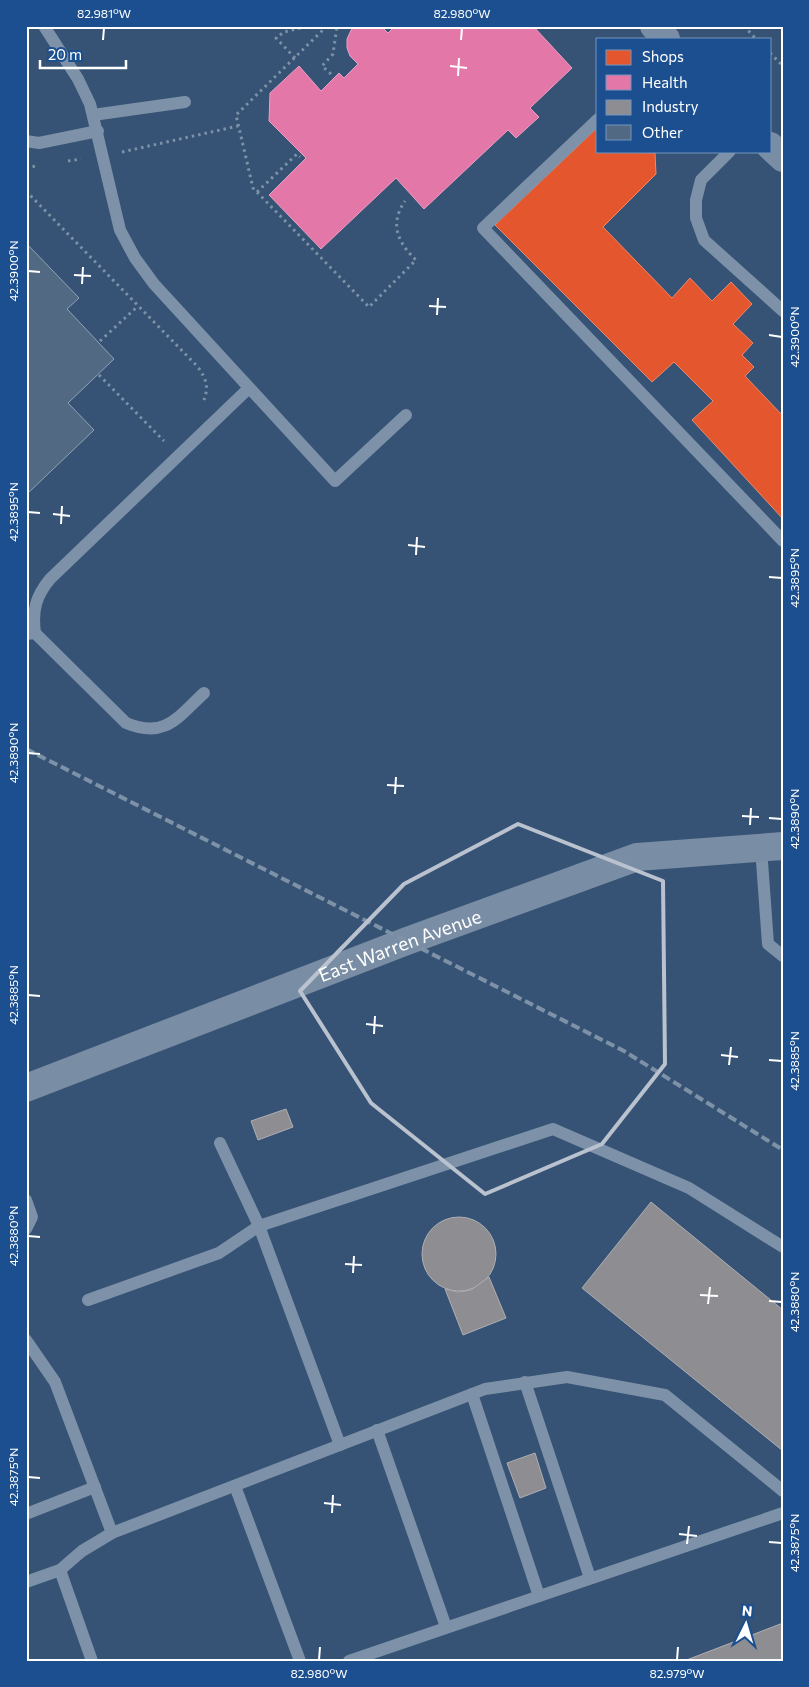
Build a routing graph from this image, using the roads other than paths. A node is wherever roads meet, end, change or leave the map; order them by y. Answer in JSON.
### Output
{"nodes":[{"id":1,"x":44,"y":26,"type":"edge"},
{"id":2,"x":654,"y":26,"type":"edge"},
{"id":3,"x":665,"y":38,"type":"edge"},
{"id":4,"x":185,"y":102,"type":"dead end"},
{"id":5,"x":93,"y":115,"type":"junction"},
{"id":6,"x":596,"y":121,"type":"edge"},
{"id":7,"x":98,"y":131,"type":"junction"},
{"id":8,"x":26,"y":141,"type":"edge"},
{"id":9,"x":772,"y":148,"type":"edge"},
{"id":10,"x":729,"y":152,"type":"edge"},
{"id":11,"x":783,"y":158,"type":"edge"},
{"id":12,"x":783,"y":311,"type":"edge"},
{"id":13,"x":249,"y":388,"type":"junction"},
{"id":14,"x":406,"y":415,"type":"dead end"},
{"id":15,"x":783,"y":541,"type":"edge"},
{"id":16,"x":31,"y":633,"type":"edge"},
{"id":17,"x":204,"y":693,"type":"dead end"},
{"id":18,"x":772,"y":847,"type":"edge"},
{"id":19,"x":783,"y":943,"type":"edge"},
{"id":20,"x":768,"y":944,"type":"junction"},
{"id":21,"x":783,"y":956,"type":"edge"},
{"id":22,"x":26,"y":1088,"type":"edge"},
{"id":23,"x":220,"y":1143,"type":"dead end"},
{"id":24,"x":26,"y":1200,"type":"edge"},
{"id":25,"x":259,"y":1226,"type":"junction"},
{"id":26,"x":26,"y":1229,"type":"edge"},
{"id":27,"x":783,"y":1247,"type":"edge"},
{"id":28,"x":88,"y":1300,"type":"dead end"},
{"id":29,"x":26,"y":1340,"type":"edge"},
{"id":30,"x":525,"y":1382,"type":"junction"},
{"id":31,"x":472,"y":1394,"type":"junction"},
{"id":32,"x":378,"y":1430,"type":"junction"},
{"id":33,"x":340,"y":1445,"type":"junction"},
{"id":34,"x":235,"y":1486,"type":"junction"},
{"id":35,"x":95,"y":1487,"type":"junction"},
{"id":36,"x":783,"y":1491,"type":"edge"},
{"id":37,"x":783,"y":1513,"type":"edge"},
{"id":38,"x":26,"y":1514,"type":"edge"},
{"id":39,"x":112,"y":1533,"type":"junction"},
{"id":40,"x":60,"y":1570,"type":"junction"},
{"id":41,"x":590,"y":1578,"type":"junction"},
{"id":42,"x":26,"y":1582,"type":"edge"},
{"id":43,"x":539,"y":1596,"type":"junction"},
{"id":44,"x":446,"y":1628,"type":"junction"},
{"id":45,"x":92,"y":1661,"type":"edge"},
{"id":46,"x":300,"y":1661,"type":"edge"},
{"id":47,"x":349,"y":1661,"type":"edge"}],
"edges":[{"from":1,"to":5,"type":"lane"},
{"from":2,"to":3,"type":"main road"},
{"from":4,"to":5,"type":"lane"},
{"from":5,"to":7,"type":"lane"},
{"from":6,"to":15,"type":"lane"},
{"from":7,"to":8,"type":"lane"},
{"from":7,"to":13,"type":"lane"},
{"from":9,"to":11,"type":"main road"},
{"from":10,"to":12,"type":"lane"},
{"from":13,"to":14,"type":"lane"},
{"from":13,"to":16,"type":"lane"},
{"from":16,"to":17,"type":"lane"},
{"from":18,"to":20,"type":"lane"},
{"from":18,"to":22,"type":"main road","name":"East Warren Avenue"},
{"from":19,"to":20,"type":"lane"},
{"from":20,"to":21,"type":"lane"},
{"from":23,"to":25,"type":"lane"},
{"from":24,"to":26,"type":"lane"},
{"from":25,"to":27,"type":"lane"},
{"from":25,"to":28,"type":"lane"},
{"from":25,"to":33,"type":"lane"},
{"from":29,"to":35,"type":"lane"},
{"from":30,"to":31,"type":"lane"},
{"from":30,"to":36,"type":"lane"},
{"from":30,"to":41,"type":"lane"},
{"from":31,"to":32,"type":"lane"},
{"from":31,"to":43,"type":"lane"},
{"from":32,"to":33,"type":"lane"},
{"from":32,"to":44,"type":"lane"},
{"from":33,"to":34,"type":"lane"},
{"from":34,"to":39,"type":"lane"},
{"from":34,"to":46,"type":"lane"},
{"from":35,"to":38,"type":"lane"},
{"from":35,"to":39,"type":"lane"},
{"from":37,"to":41,"type":"lane"},
{"from":39,"to":40,"type":"lane"},
{"from":40,"to":42,"type":"lane"},
{"from":40,"to":45,"type":"lane"},
{"from":41,"to":43,"type":"lane"},
{"from":43,"to":44,"type":"lane"},
{"from":44,"to":47,"type":"lane"}]}
